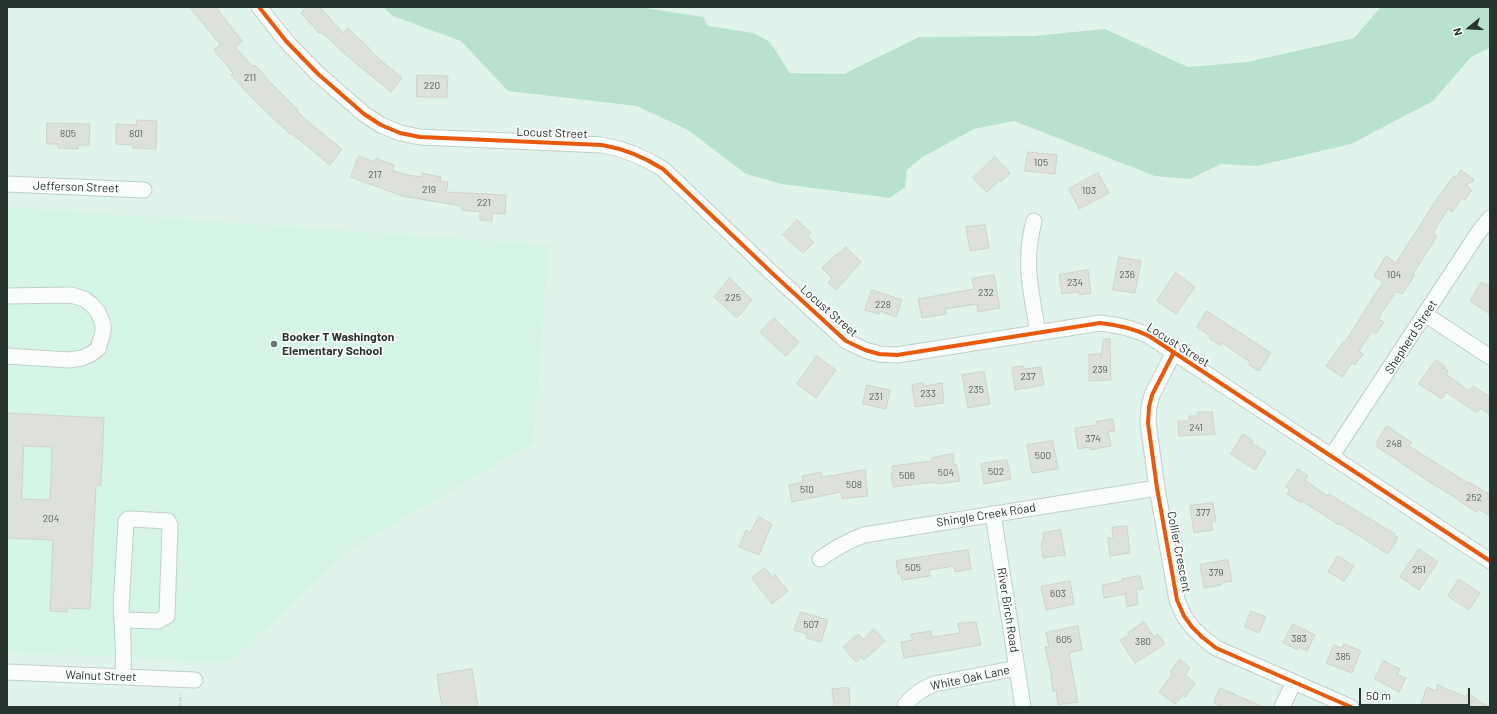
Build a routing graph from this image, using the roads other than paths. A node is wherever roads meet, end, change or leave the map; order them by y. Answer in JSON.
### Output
{"nodes":[{"id":1,"x":259,"y":7,"type":"edge"},
{"id":2,"x":7,"y":184,"type":"edge"},
{"id":3,"x":144,"y":190,"type":"dead end"},
{"id":4,"x":1490,"y":218,"type":"edge"},
{"id":5,"x":1034,"y":221,"type":"dead end"},
{"id":6,"x":7,"y":296,"type":"edge"},
{"id":7,"x":1426,"y":315,"type":"junction"},
{"id":8,"x":1038,"y":333,"type":"junction"},
{"id":9,"x":1174,"y":352,"type":"junction"},
{"id":10,"x":7,"y":356,"type":"edge"},
{"id":11,"x":1490,"y":357,"type":"edge"},
{"id":12,"x":1332,"y":457,"type":"junction"},
{"id":13,"x":1157,"y":488,"type":"junction"},
{"id":14,"x":993,"y":514,"type":"junction"},
{"id":15,"x":820,"y":559,"type":"dead end"},
{"id":16,"x":1490,"y":561,"type":"edge"},
{"id":17,"x":122,"y":620,"type":"junction"},
{"id":18,"x":1017,"y":668,"type":"junction"},
{"id":19,"x":7,"y":672,"type":"edge"},
{"id":20,"x":123,"y":677,"type":"junction"},
{"id":21,"x":195,"y":680,"type":"dead end"},
{"id":22,"x":1294,"y":682,"type":"junction"},
{"id":23,"x":905,"y":705,"type":"dead end"},
{"id":24,"x":1023,"y":707,"type":"edge"},
{"id":25,"x":1282,"y":707,"type":"edge"},
{"id":26,"x":1351,"y":707,"type":"edge"}],
"edges":[{"from":1,"to":8,"type":"street","name":"Locust Street"},
{"from":2,"to":3,"type":"street","name":"Jefferson Street"},
{"from":4,"to":7,"type":"street","name":"Shepherd Street"},
{"from":5,"to":8,"type":"street"},
{"from":6,"to":10,"type":"street"},
{"from":7,"to":11,"type":"street"},
{"from":7,"to":12,"type":"street","name":"Shepherd Street"},
{"from":8,"to":9,"type":"street","name":"Locust Street"},
{"from":9,"to":12,"type":"street","name":"Locust Street"},
{"from":9,"to":13,"type":"street","name":"Collier Crescent"},
{"from":12,"to":16,"type":"street","name":"Locust Street"},
{"from":13,"to":14,"type":"street","name":"Shingle Creek Road"},
{"from":13,"to":22,"type":"street","name":"Collier Crescent"},
{"from":14,"to":15,"type":"street","name":"Shingle Creek Road"},
{"from":14,"to":18,"type":"street","name":"River Birch Road"},
{"from":17,"to":17,"type":"street"},
{"from":17,"to":20,"type":"street"},
{"from":18,"to":23,"type":"street","name":"White Oak Lane"},
{"from":18,"to":24,"type":"street","name":"River Birch Road"},
{"from":19,"to":20,"type":"street","name":"Walnut Street"},
{"from":20,"to":21,"type":"street","name":"Walnut Street"},
{"from":22,"to":25,"type":"street"},
{"from":22,"to":26,"type":"street","name":"Collier Crescent"}]}
